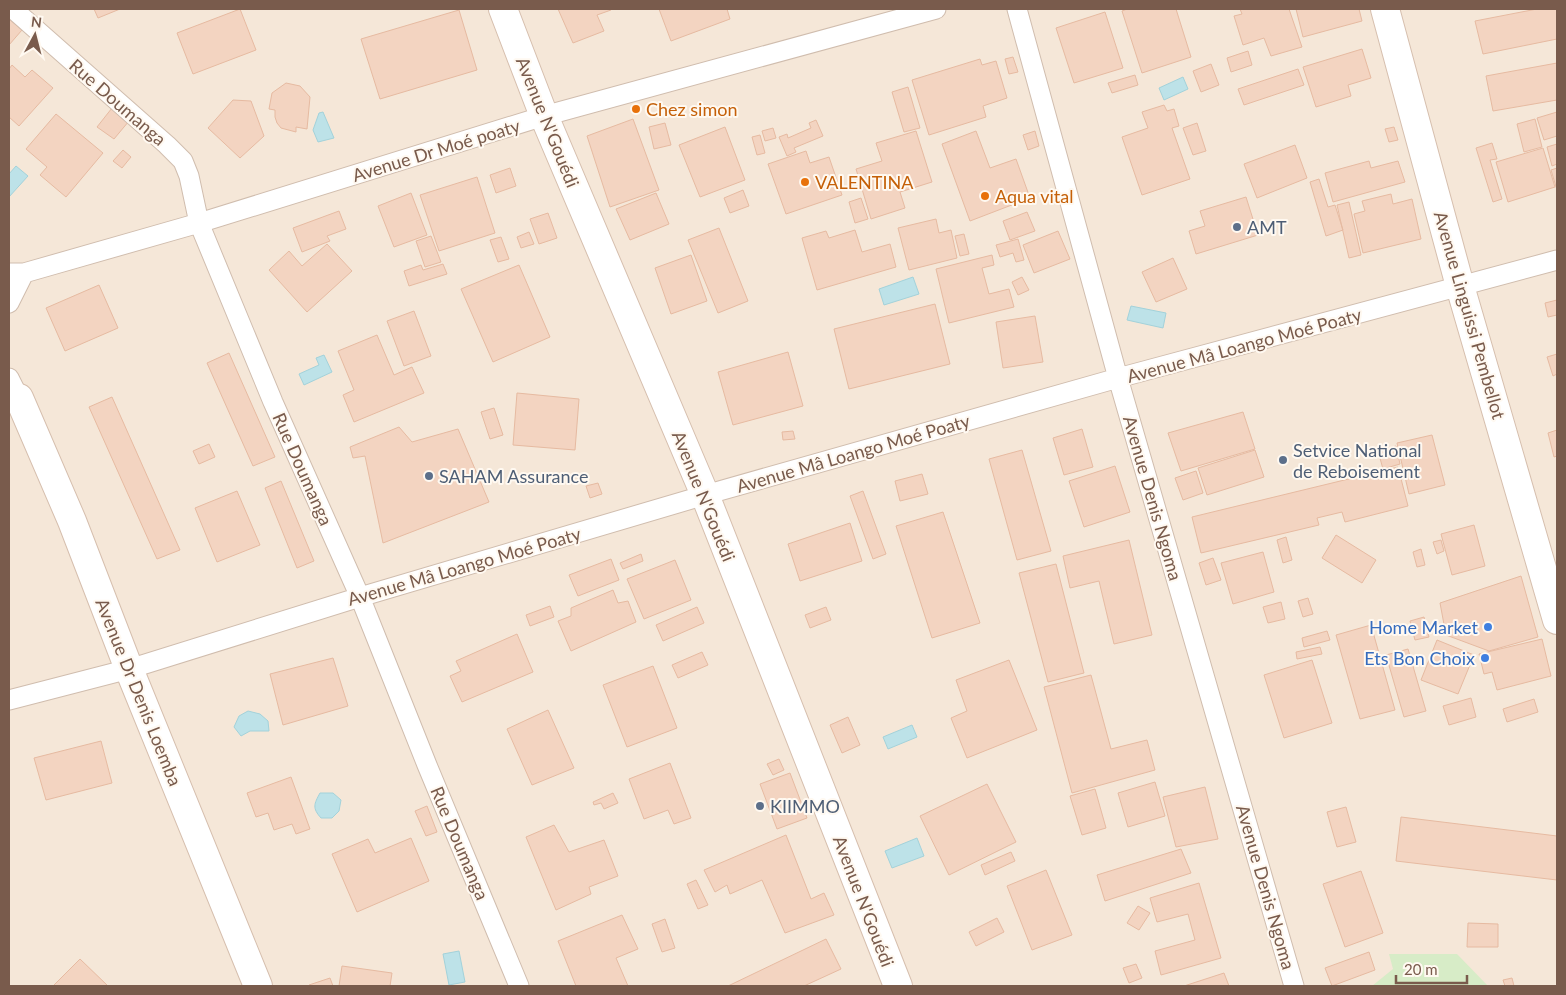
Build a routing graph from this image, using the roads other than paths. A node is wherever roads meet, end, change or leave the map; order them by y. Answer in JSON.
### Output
{"nodes":[{"id":1,"x":13,"y":9,"type":"edge"},
{"id":2,"x":503,"y":9,"type":"edge"},
{"id":3,"x":936,"y":9,"type":"edge"},
{"id":4,"x":1017,"y":9,"type":"edge"},
{"id":5,"x":1385,"y":9,"type":"edge"},
{"id":6,"x":544,"y":116,"type":"junction"},
{"id":7,"x":199,"y":223,"type":"junction"},
{"id":8,"x":1557,"y":260,"type":"edge"},
{"id":9,"x":16,"y":273,"type":"edge"},
{"id":10,"x":1460,"y":286,"type":"junction"},
{"id":11,"x":9,"y":302,"type":"edge"},
{"id":12,"x":1118,"y":378,"type":"junction"},
{"id":13,"x":12,"y":390,"type":"edge"},
{"id":14,"x":705,"y":495,"type":"junction"},
{"id":15,"x":360,"y":597,"type":"junction"},
{"id":16,"x":1557,"y":620,"type":"edge"},
{"id":17,"x":128,"y":669,"type":"junction"},
{"id":18,"x":9,"y":700,"type":"edge"},
{"id":19,"x":258,"y":986,"type":"edge"},
{"id":20,"x":519,"y":986,"type":"edge"},
{"id":21,"x":898,"y":986,"type":"edge"},
{"id":22,"x":1294,"y":986,"type":"edge"}],
"edges":[{"from":1,"to":7,"type":"street","name":"Rue Doumanga"},
{"from":2,"to":6,"type":"street","name":"Avenue N'Gouédi"},
{"from":3,"to":6,"type":"street","name":"Avenue Dr Moé poaty"},
{"from":4,"to":12,"type":"street","name":"Avenue Denis Ngoma"},
{"from":5,"to":10,"type":"street","name":"Avenue Linguissi Pembellot"},
{"from":6,"to":7,"type":"street","name":"Avenue Dr Moé poaty"},
{"from":6,"to":14,"type":"street","name":"Avenue N'Gouédi"},
{"from":7,"to":9,"type":"street","name":"Avenue Dr Moé poaty"},
{"from":7,"to":15,"type":"street","name":"Rue Doumanga"},
{"from":8,"to":10,"type":"street","name":"Avenue Mâ Loango Moé Poaty"},
{"from":9,"to":11,"type":"street","name":"Avenue Dr Moé poaty"},
{"from":10,"to":12,"type":"street","name":"Avenue Mâ Loango Moé Poaty"},
{"from":10,"to":16,"type":"street","name":"Avenue Linguissi Pembellot"},
{"from":12,"to":14,"type":"street","name":"Avenue Mâ Loango Moé Poaty"},
{"from":12,"to":22,"type":"street","name":"Avenue Denis Ngoma"},
{"from":13,"to":17,"type":"street","name":"Avenue Dr Denis Loemba"},
{"from":14,"to":15,"type":"street","name":"Avenue Mâ Loango Moé Poaty"},
{"from":14,"to":21,"type":"street","name":"Avenue N'Gouédi"},
{"from":15,"to":17,"type":"street","name":"Avenue Mâ Loango Moé Poaty"},
{"from":15,"to":20,"type":"street","name":"Rue Doumanga"},
{"from":17,"to":18,"type":"street","name":"Avenue Mâ Loango Moé Poaty"},
{"from":17,"to":19,"type":"street","name":"Avenue Dr Denis Loemba"}]}
